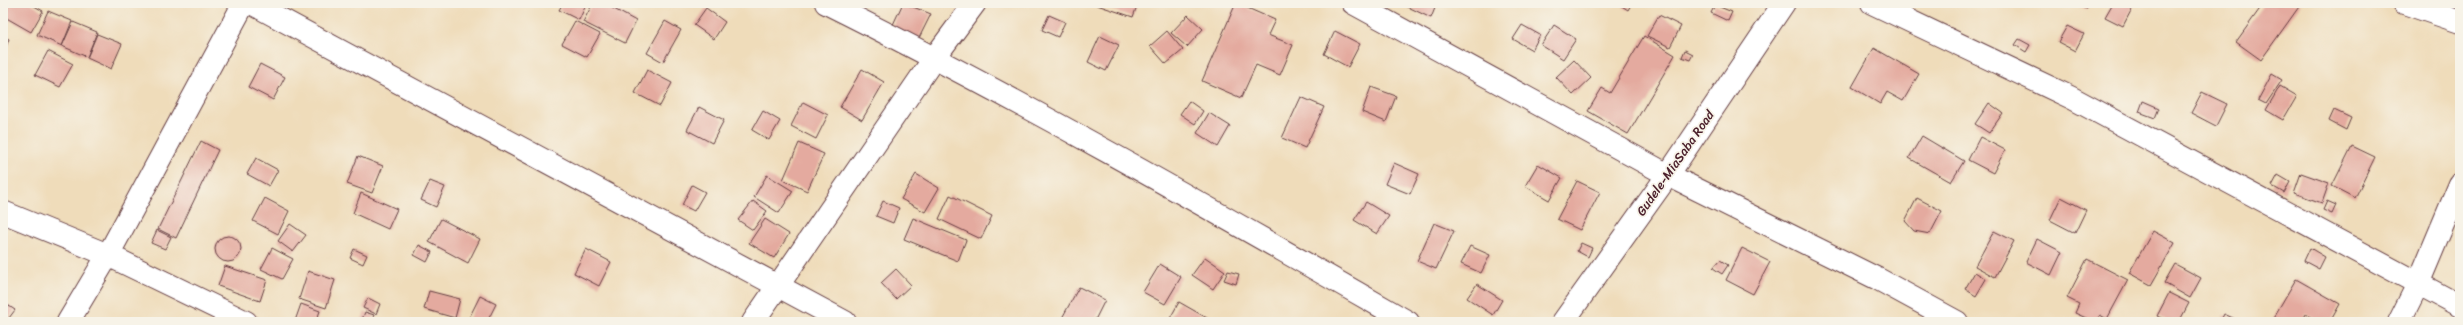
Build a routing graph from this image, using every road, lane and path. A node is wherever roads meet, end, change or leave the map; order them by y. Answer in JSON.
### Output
{"nodes":[{"id":1,"x":244,"y":3,"type":"edge"},
{"id":2,"x":251,"y":3,"type":"edge"},
{"id":3,"x":826,"y":3,"type":"edge"},
{"id":4,"x":975,"y":3,"type":"edge"},
{"id":5,"x":1354,"y":3,"type":"edge"},
{"id":6,"x":1784,"y":3,"type":"edge"},
{"id":7,"x":1872,"y":3,"type":"edge"},
{"id":8,"x":2404,"y":3,"type":"edge"},
{"id":9,"x":2460,"y":22,"type":"edge"},
{"id":10,"x":935,"y":57,"type":"junction"},
{"id":11,"x":1668,"y":175,"type":"junction"},
{"id":12,"x":2460,"y":184,"type":"edge"},
{"id":13,"x":3,"y":212,"type":"edge"},
{"id":14,"x":108,"y":255,"type":"junction"},
{"id":15,"x":2418,"y":284,"type":"junction"},
{"id":16,"x":777,"y":287,"type":"junction"},
{"id":17,"x":2460,"y":306,"type":"edge"},
{"id":18,"x":68,"y":322,"type":"edge"},
{"id":19,"x":246,"y":322,"type":"edge"},
{"id":20,"x":753,"y":322,"type":"edge"},
{"id":21,"x":845,"y":322,"type":"edge"},
{"id":22,"x":1408,"y":322,"type":"edge"},
{"id":23,"x":1563,"y":322,"type":"edge"},
{"id":24,"x":1957,"y":322,"type":"edge"},
{"id":25,"x":2398,"y":322,"type":"edge"}],
"edges":[{"from":1,"to":14,"type":"street"},
{"from":2,"to":16,"type":"street"},
{"from":3,"to":10,"type":"street"},
{"from":4,"to":10,"type":"street"},
{"from":5,"to":11,"type":"street"},
{"from":6,"to":11,"type":"street","name":"Gudele-MiaSaba Road"},
{"from":7,"to":15,"type":"street"},
{"from":8,"to":9,"type":"street"},
{"from":10,"to":16,"type":"street"},
{"from":10,"to":22,"type":"street"},
{"from":11,"to":23,"type":"street","name":"Gudele-MiaSaba Road"},
{"from":11,"to":24,"type":"street"},
{"from":12,"to":15,"type":"street"},
{"from":13,"to":14,"type":"street"},
{"from":14,"to":18,"type":"street"},
{"from":14,"to":19,"type":"street"},
{"from":15,"to":17,"type":"street"},
{"from":15,"to":25,"type":"street"},
{"from":16,"to":20,"type":"street"},
{"from":16,"to":21,"type":"street"}]}
